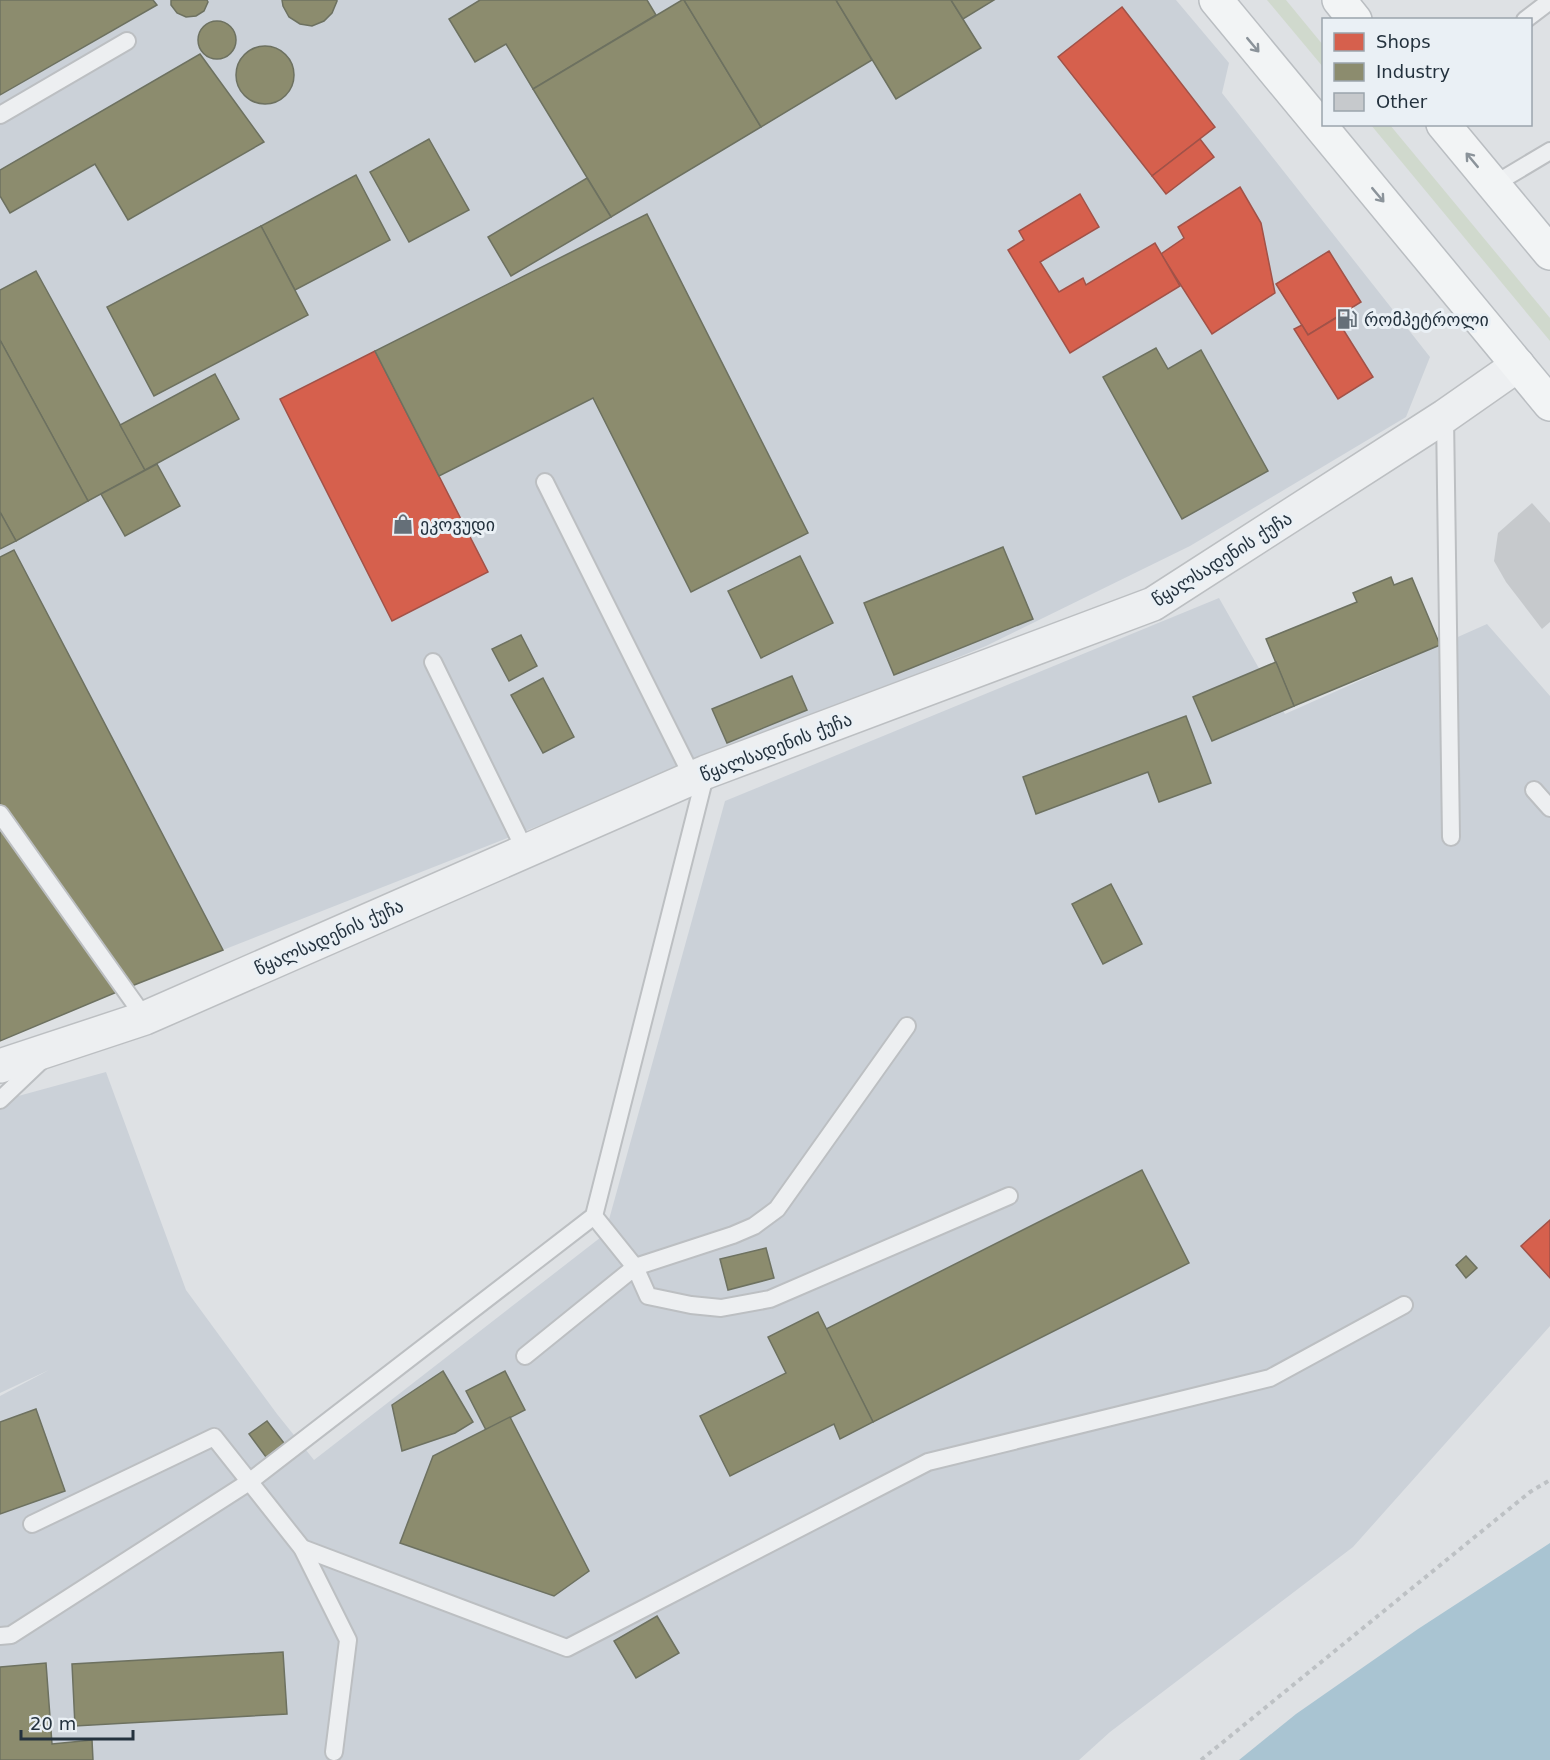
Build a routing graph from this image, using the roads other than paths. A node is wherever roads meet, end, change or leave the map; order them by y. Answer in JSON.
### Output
{"nodes":[{"id":1,"x":1216,"y":0,"type":"edge"},
{"id":2,"x":1339,"y":0,"type":"edge"},
{"id":3,"x":1550,"y":1,"type":"edge"},
{"id":4,"x":1353,"y":18,"type":"edge"},
{"id":5,"x":1529,"y":18,"type":"edge"},
{"id":6,"x":127,"y":41,"type":"dead end"},
{"id":7,"x":0,"y":115,"type":"edge"},
{"id":8,"x":1445,"y":126,"type":"edge"},
{"id":9,"x":1550,"y":151,"type":"edge"},
{"id":10,"x":1493,"y":185,"type":"junction"},
{"id":11,"x":1550,"y":253,"type":"edge"},
{"id":12,"x":1518,"y":365,"type":"junction"},
{"id":13,"x":1550,"y":404,"type":"edge"},
{"id":14,"x":1445,"y":416,"type":"junction"},
{"id":15,"x":544,"y":482,"type":"dead end"},
{"id":16,"x":433,"y":662,"type":"dead end"},
{"id":17,"x":700,"y":775,"type":"junction"},
{"id":18,"x":1534,"y":790,"type":"dead end"},
{"id":19,"x":1550,"y":808,"type":"edge"},
{"id":20,"x":0,"y":814,"type":"edge"},
{"id":21,"x":1451,"y":837,"type":"dead end"},
{"id":22,"x":526,"y":852,"type":"junction"},
{"id":23,"x":145,"y":1018,"type":"junction"},
{"id":24,"x":907,"y":1026,"type":"dead end"},
{"id":25,"x":56,"y":1047,"type":"junction"},
{"id":26,"x":0,"y":1066,"type":"edge"},
{"id":27,"x":0,"y":1100,"type":"edge"},
{"id":28,"x":1008,"y":1196,"type":"dead end"},
{"id":29,"x":594,"y":1216,"type":"junction"},
{"id":30,"x":635,"y":1267,"type":"junction"},
{"id":31,"x":1404,"y":1305,"type":"dead end"},
{"id":32,"x":525,"y":1356,"type":"dead end"},
{"id":33,"x":249,"y":1482,"type":"junction"},
{"id":34,"x":32,"y":1524,"type":"dead end"},
{"id":35,"x":302,"y":1548,"type":"junction"},
{"id":36,"x":0,"y":1636,"type":"edge"},
{"id":37,"x":334,"y":1752,"type":"dead end"}],
"edges":[{"from":1,"to":12,"type":"main road","one_way":true},
{"from":2,"to":4,"type":"main road"},
{"from":3,"to":5,"type":"lane"},
{"from":6,"to":7,"type":"lane"},
{"from":10,"to":8,"type":"main road","one_way":true},
{"from":9,"to":10,"type":"lane"},
{"from":10,"to":11,"type":"main road"},
{"from":12,"to":13,"type":"main road"},
{"from":12,"to":14,"type":"street","name":"წყალსადენის ქუჩა"},
{"from":14,"to":17,"type":"street","name":"წყალსადენის ქუჩა"},
{"from":14,"to":21,"type":"lane"},
{"from":15,"to":17,"type":"lane"},
{"from":16,"to":22,"type":"lane"},
{"from":17,"to":22,"type":"street","name":"წყალსადენის ქუჩა"},
{"from":17,"to":29,"type":"lane"},
{"from":18,"to":19,"type":"lane"},
{"from":20,"to":23,"type":"lane"},
{"from":22,"to":23,"type":"street","name":"წყალსადენის ქუჩა"},
{"from":23,"to":25,"type":"street","name":"წყალსადენის ქუჩა"},
{"from":24,"to":30,"type":"lane"},
{"from":25,"to":26,"type":"street","name":"წყალსადენის ქუჩა"},
{"from":25,"to":27,"type":"lane"},
{"from":28,"to":30,"type":"lane"},
{"from":29,"to":30,"type":"lane"},
{"from":29,"to":33,"type":"lane"},
{"from":30,"to":32,"type":"lane"},
{"from":31,"to":35,"type":"lane"},
{"from":33,"to":34,"type":"lane"},
{"from":33,"to":35,"type":"lane"},
{"from":33,"to":36,"type":"lane"},
{"from":35,"to":37,"type":"lane"}]}
